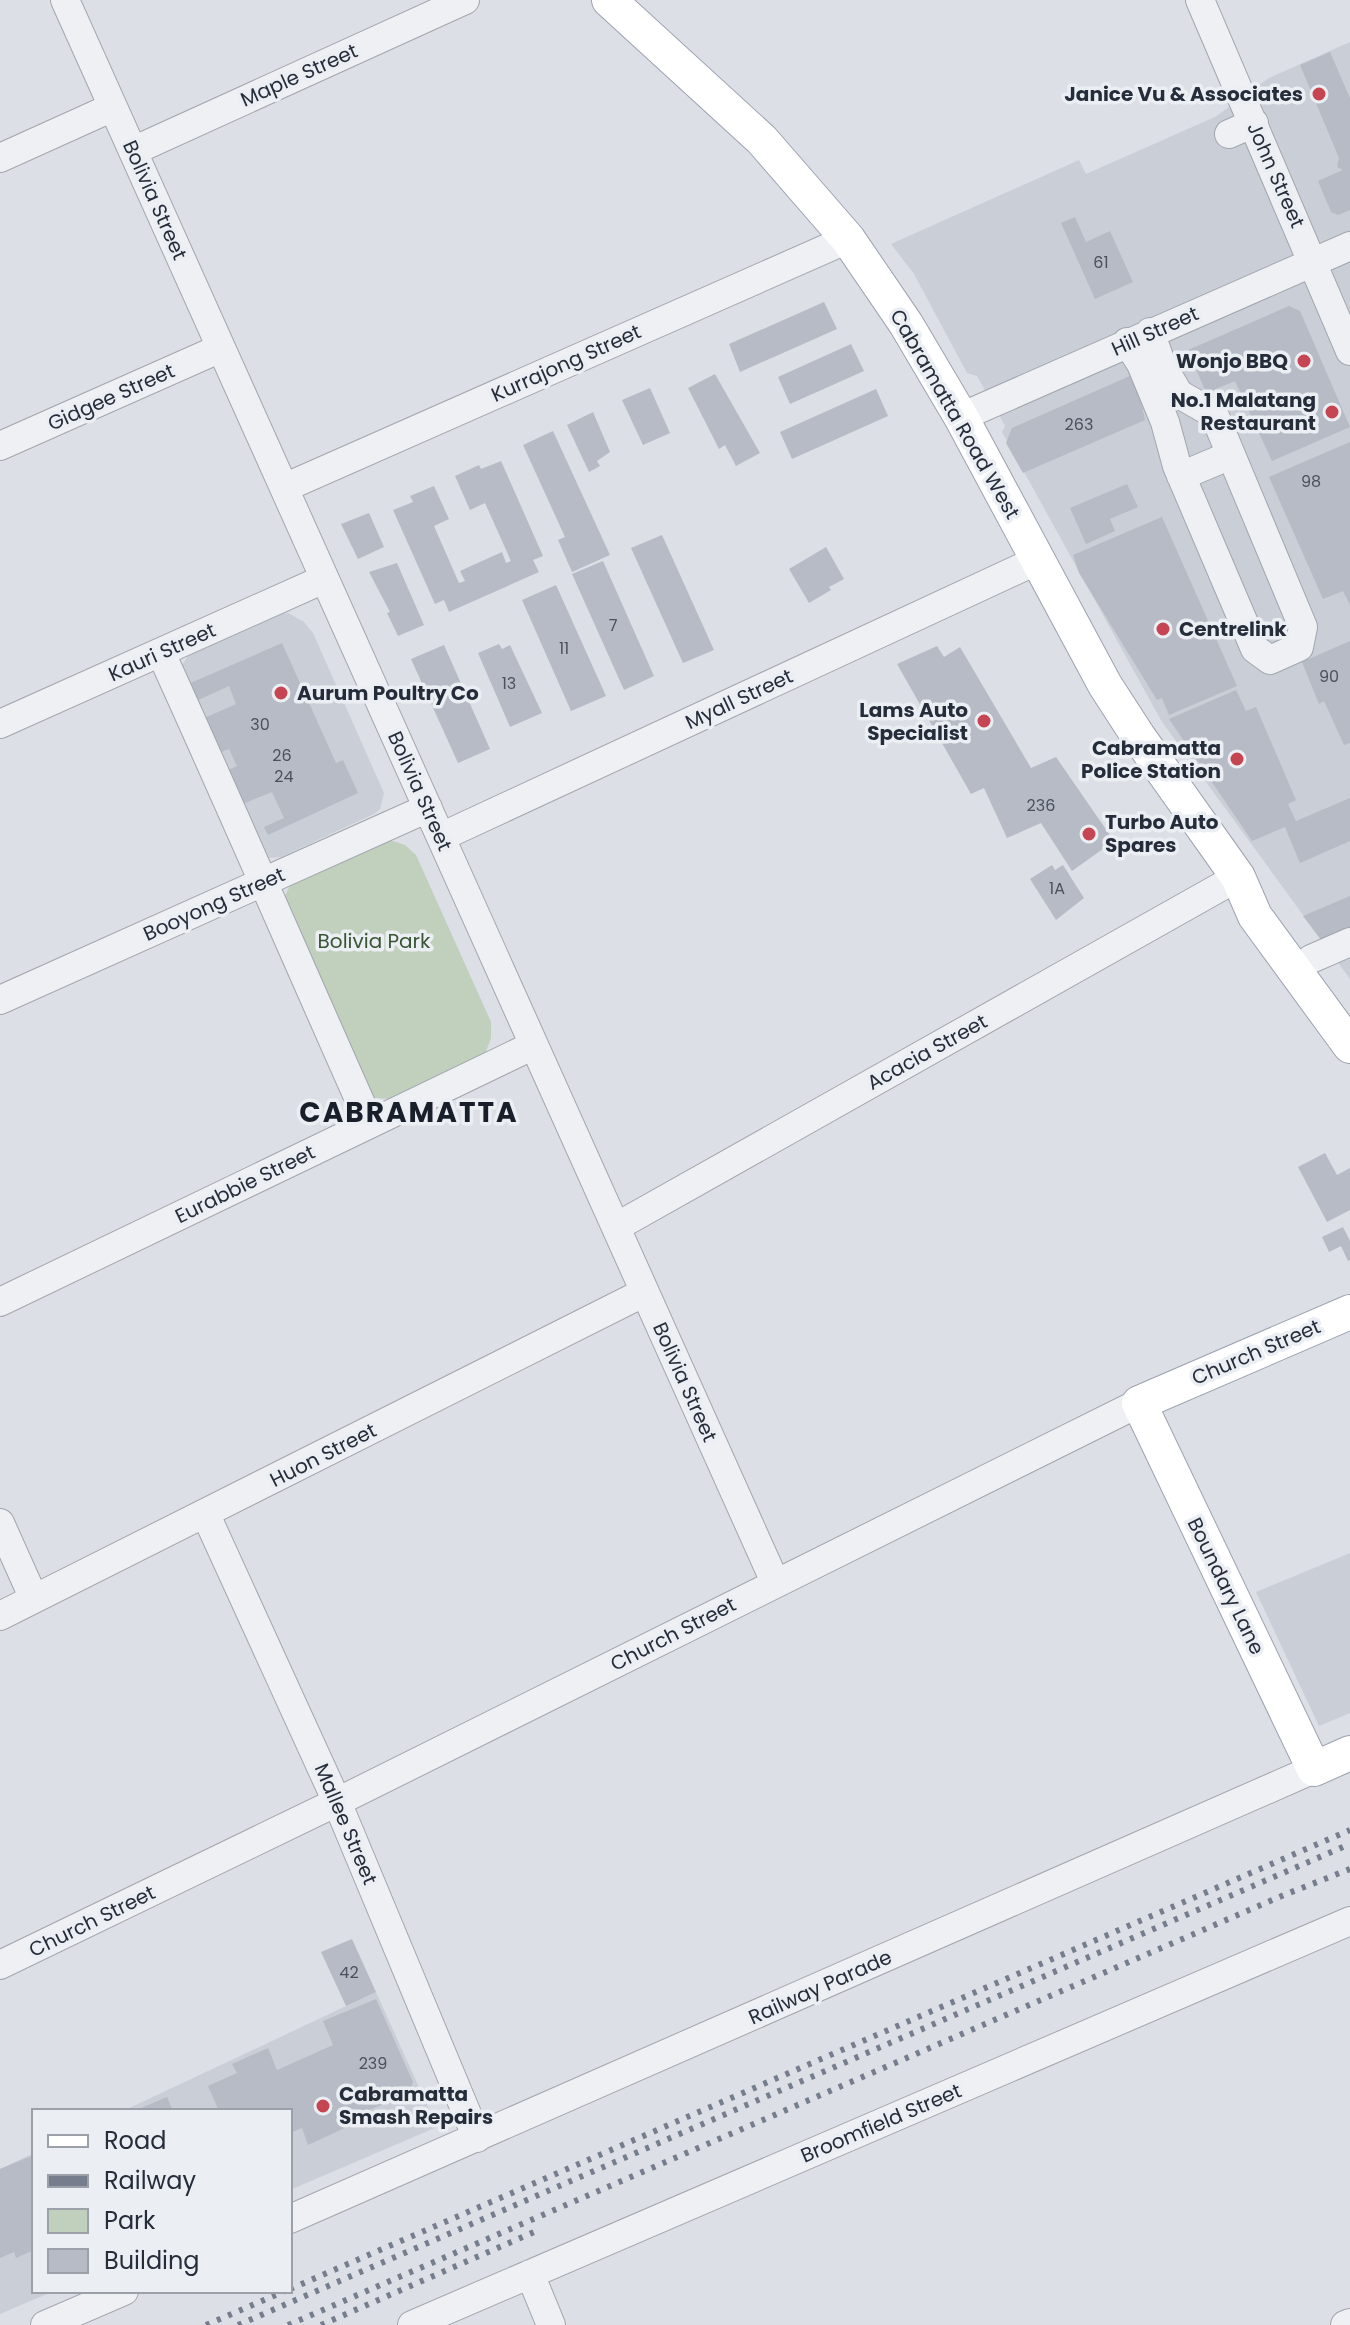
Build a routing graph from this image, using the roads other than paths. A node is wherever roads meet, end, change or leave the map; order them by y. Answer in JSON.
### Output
{"nodes":[{"id":1,"x":65,"y":0,"type":"edge"},
{"id":2,"x":465,"y":0,"type":"edge"},
{"id":3,"x":609,"y":0,"type":"edge"},
{"id":4,"x":1200,"y":0,"type":"edge"},
{"id":5,"x":113,"y":107,"type":"junction"},
{"id":6,"x":133,"y":151,"type":"junction"},
{"id":7,"x":0,"y":158,"type":"edge"},
{"id":8,"x":848,"y":239,"type":"junction"},
{"id":9,"x":1350,"y":246,"type":"edge"},
{"id":10,"x":1313,"y":261,"type":"junction"},
{"id":11,"x":1139,"y":337,"type":"junction"},
{"id":12,"x":221,"y":348,"type":"junction"},
{"id":13,"x":1350,"y":351,"type":"edge"},
{"id":14,"x":961,"y":417,"type":"junction"},
{"id":15,"x":0,"y":446,"type":"edge"},
{"id":16,"x":1231,"y":455,"type":"junction"},
{"id":17,"x":1181,"y":476,"type":"junction"},
{"id":18,"x":284,"y":488,"type":"junction"},
{"id":19,"x":1038,"y":560,"type":"junction"},
{"id":20,"x":324,"y":579,"type":"junction"},
{"id":21,"x":161,"y":653,"type":"junction"},
{"id":22,"x":0,"y":724,"type":"edge"},
{"id":23,"x":428,"y":808,"type":"junction"},
{"id":24,"x":441,"y":837,"type":"junction"},
{"id":25,"x":1238,"y":877,"type":"junction"},
{"id":26,"x":264,"y":881,"type":"junction"},
{"id":27,"x":1350,"y":942,"type":"edge"},
{"id":28,"x":1311,"y":959,"type":"junction"},
{"id":29,"x":0,"y":1000,"type":"edge"},
{"id":30,"x":1350,"y":1012,"type":"edge"},
{"id":31,"x":534,"y":1045,"type":"junction"},
{"id":32,"x":1350,"y":1046,"type":"edge"},
{"id":33,"x":370,"y":1124,"type":"junction"},
{"id":34,"x":616,"y":1227,"type":"junction"},
{"id":35,"x":645,"y":1292,"type":"junction"},
{"id":36,"x":0,"y":1302,"type":"edge"},
{"id":37,"x":1350,"y":1312,"type":"edge"},
{"id":38,"x":1139,"y":1403,"type":"junction"},
{"id":39,"x":206,"y":1515,"type":"junction"},
{"id":40,"x":0,"y":1523,"type":"edge"},
{"id":41,"x":775,"y":1582,"type":"junction"},
{"id":42,"x":34,"y":1599,"type":"junction"},
{"id":43,"x":0,"y":1616,"type":"edge"},
{"id":44,"x":1350,"y":1753,"type":"edge"},
{"id":45,"x":1314,"y":1769,"type":"junction"},
{"id":46,"x":337,"y":1802,"type":"junction"},
{"id":47,"x":1350,"y":1921,"type":"edge"},
{"id":48,"x":0,"y":1965,"type":"edge"},
{"id":49,"x":477,"y":2138,"type":"junction"},
{"id":50,"x":292,"y":2218,"type":"edge"},
{"id":51,"x":530,"y":2274,"type":"junction"},
{"id":52,"x":119,"y":2293,"type":"edge"},
{"id":53,"x":45,"y":2325,"type":"edge"},
{"id":54,"x":412,"y":2325,"type":"edge"},
{"id":55,"x":551,"y":2325,"type":"edge"}],
"edges":[{"from":1,"to":5,"type":"street","name":"Bolivia Street"},
{"from":2,"to":6,"type":"street","name":"Maple Street"},
{"from":3,"to":8,"type":"main road","name":"Cabramatta Road West"},
{"from":4,"to":10,"type":"street","name":"John Street"},
{"from":5,"to":6,"type":"street","name":"Bolivia Street"},
{"from":5,"to":7,"type":"street"},
{"from":6,"to":12,"type":"street","name":"Bolivia Street"},
{"from":8,"to":14,"type":"main road","name":"Cabramatta Road West"},
{"from":8,"to":18,"type":"street","name":"Kurrajong Street"},
{"from":9,"to":10,"type":"street","name":"Hill Street"},
{"from":10,"to":11,"type":"street","name":"Hill Street"},
{"from":10,"to":13,"type":"street","name":"John Street"},
{"from":11,"to":14,"type":"street","name":"Hill Street"},
{"from":11,"to":16,"type":"street"},
{"from":11,"to":17,"type":"street"},
{"from":12,"to":15,"type":"street","name":"Gidgee Street"},
{"from":12,"to":18,"type":"street","name":"Bolivia Street"},
{"from":14,"to":19,"type":"main road","name":"Cabramatta Road West"},
{"from":16,"to":17,"type":"street"},
{"from":16,"to":17,"type":"street"},
{"from":18,"to":20,"type":"street","name":"Bolivia Street"},
{"from":19,"to":24,"type":"street","name":"Myall Street"},
{"from":19,"to":25,"type":"main road","name":"Cabramatta Road West"},
{"from":20,"to":21,"type":"street","name":"Kauri Street"},
{"from":20,"to":23,"type":"street","name":"Bolivia Street"},
{"from":21,"to":22,"type":"street","name":"Kauri Street"},
{"from":21,"to":26,"type":"street"},
{"from":23,"to":24,"type":"street","name":"Bolivia Street"},
{"from":23,"to":26,"type":"street","name":"Booyong Street"},
{"from":24,"to":31,"type":"street","name":"Bolivia Street"},
{"from":25,"to":28,"type":"main road","name":"Cabramatta Road West"},
{"from":25,"to":32,"type":"main road","name":"Cabramatta Road West"},
{"from":25,"to":34,"type":"street","name":"Acacia Street"},
{"from":26,"to":29,"type":"street","name":"Booyong Street"},
{"from":26,"to":33,"type":"street"},
{"from":27,"to":28,"type":"street"},
{"from":28,"to":30,"type":"main road","name":"Cabramatta Road West"},
{"from":31,"to":33,"type":"street","name":"Eurabbie Street"},
{"from":31,"to":34,"type":"street","name":"Bolivia Street"},
{"from":33,"to":36,"type":"street","name":"Eurabbie Street"},
{"from":34,"to":35,"type":"street","name":"Bolivia Street"},
{"from":35,"to":39,"type":"street","name":"Huon Street"},
{"from":35,"to":41,"type":"street","name":"Bolivia Street"},
{"from":37,"to":38,"type":"main road","name":"Church Street"},
{"from":38,"to":41,"type":"street","name":"Church Street"},
{"from":38,"to":45,"type":"main road","name":"Boundary Lane"},
{"from":39,"to":42,"type":"street","name":"Huon Street"},
{"from":39,"to":46,"type":"street","name":"Mallee Street"},
{"from":40,"to":42,"type":"street"},
{"from":41,"to":46,"type":"street","name":"Church Street"},
{"from":42,"to":43,"type":"street","name":"Huon Street"},
{"from":44,"to":45,"type":"main road","name":"Railway Parade"},
{"from":45,"to":49,"type":"street","name":"Railway Parade"},
{"from":46,"to":48,"type":"street","name":"Church Street"},
{"from":46,"to":49,"type":"street","name":"Mallee Street"},
{"from":47,"to":51,"type":"street","name":"Broomfield Street"},
{"from":49,"to":50,"type":"street","name":"Railway Parade"},
{"from":51,"to":54,"type":"street","name":"Broomfield Street"},
{"from":51,"to":55,"type":"street"},
{"from":52,"to":53,"type":"street"}]}
